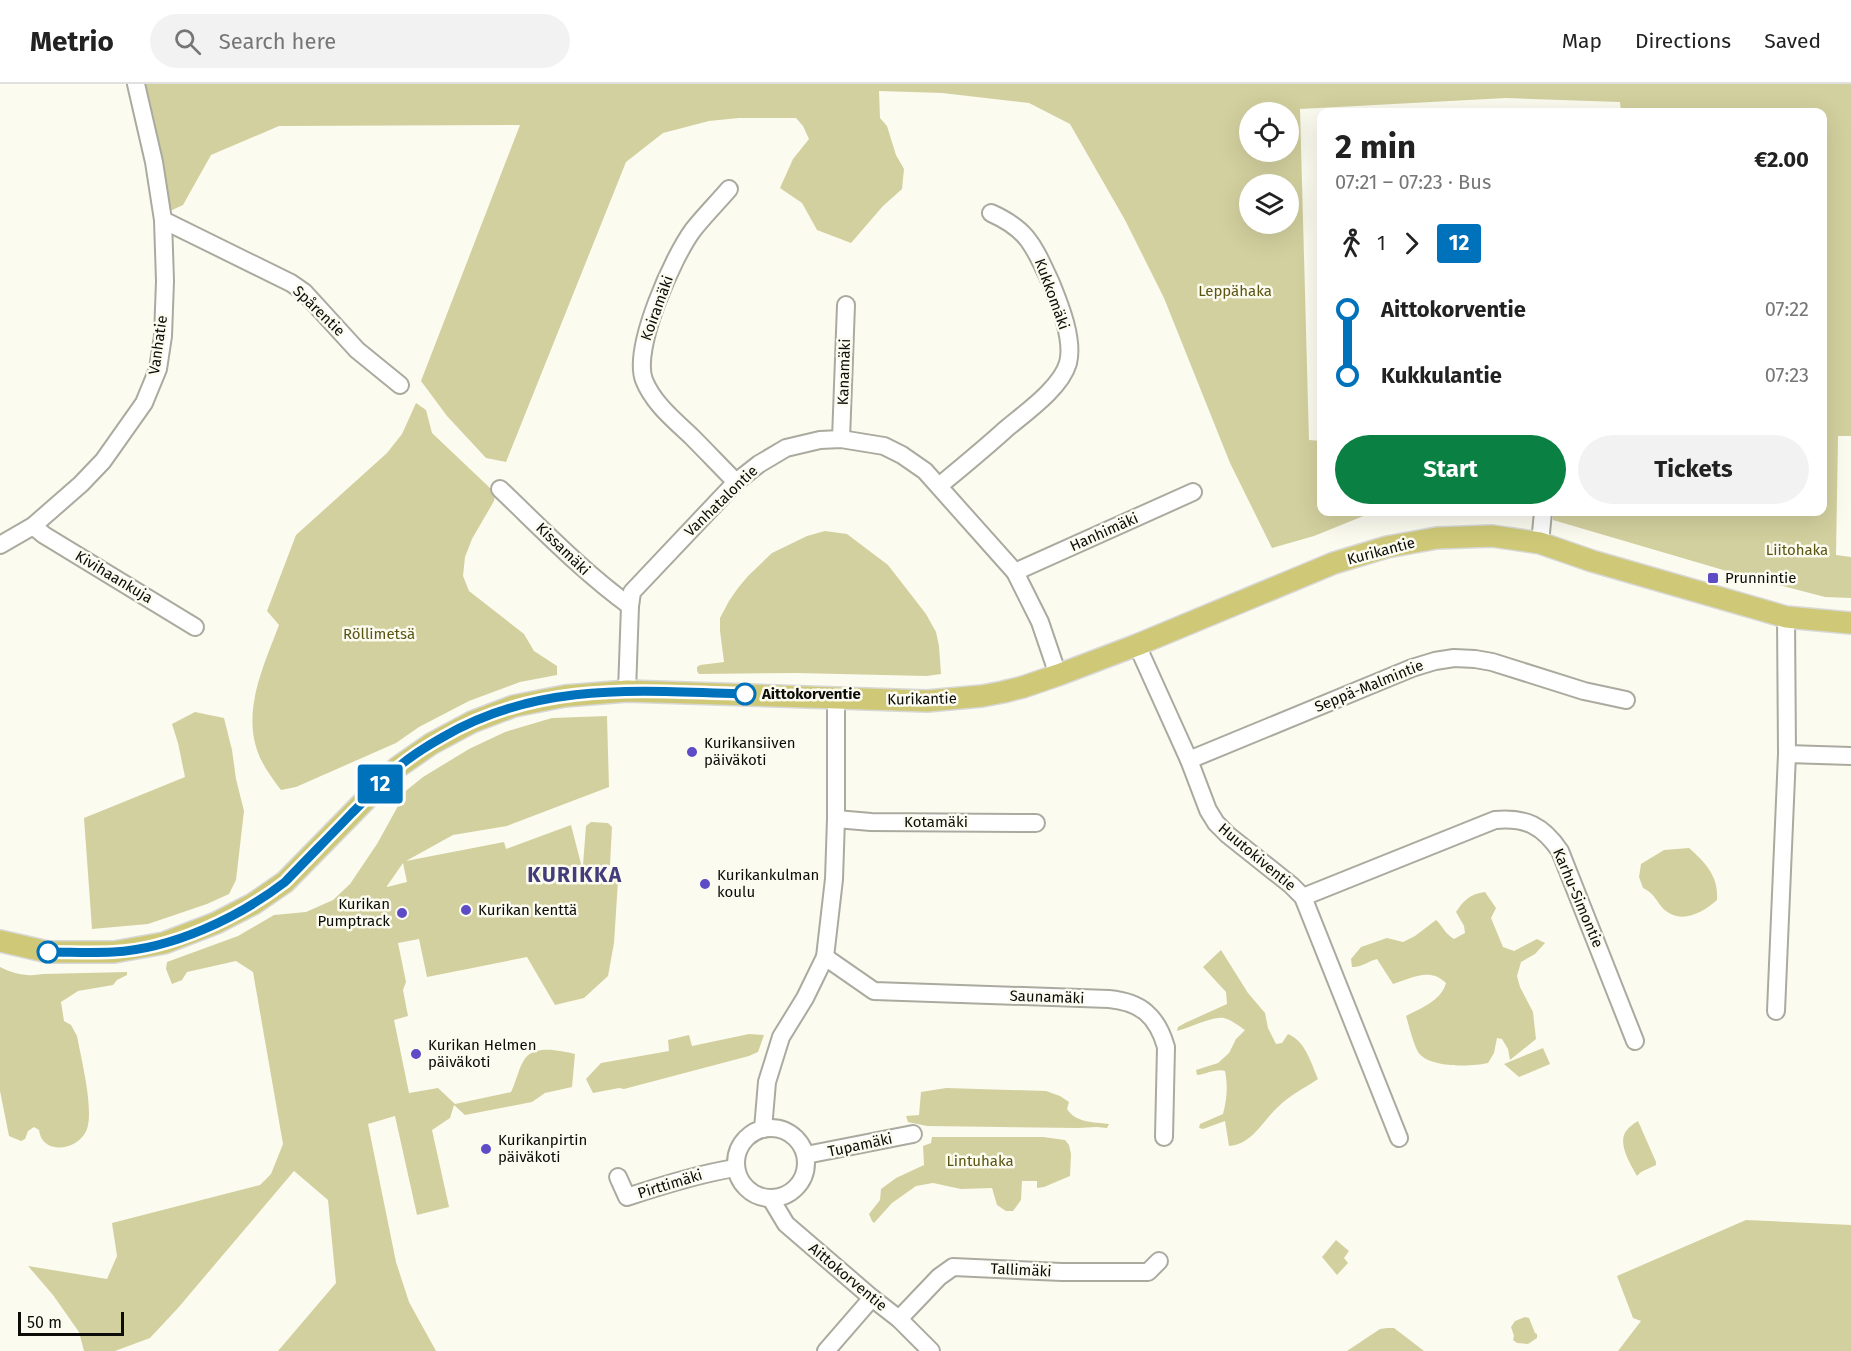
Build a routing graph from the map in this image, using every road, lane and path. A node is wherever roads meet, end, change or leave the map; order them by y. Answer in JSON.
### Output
{"nodes":[{"id":1,"x":136,"y":84,"type":"edge"},
{"id":2,"x":729,"y":189,"type":"dead end"},
{"id":3,"x":991,"y":213,"type":"dead end"},
{"id":4,"x":163,"y":220,"type":"junction"},
{"id":5,"x":846,"y":305,"type":"dead end"},
{"id":6,"x":400,"y":385,"type":"dead end"},
{"id":7,"x":841,"y":439,"type":"junction"},
{"id":8,"x":736,"y":482,"type":"junction"},
{"id":9,"x":939,"y":486,"type":"junction"},
{"id":10,"x":500,"y":489,"type":"dead end"},
{"id":11,"x":1192,"y":492,"type":"dead end"},
{"id":12,"x":1542,"y":516,"type":"edge"},
{"id":13,"x":33,"y":526,"type":"junction"},
{"id":14,"x":1540,"y":543,"type":"junction"},
{"id":15,"x":0,"y":545,"type":"edge"},
{"id":16,"x":1015,"y":572,"type":"junction"},
{"id":17,"x":630,"y":606,"type":"junction"},
{"id":18,"x":1786,"y":617,"type":"junction"},
{"id":19,"x":1851,"y":623,"type":"edge"},
{"id":20,"x":195,"y":627,"type":"dead end"},
{"id":21,"x":1137,"y":645,"type":"junction"},
{"id":22,"x":1058,"y":675,"type":"junction"},
{"id":23,"x":627,"y":691,"type":"junction"},
{"id":24,"x":836,"y":697,"type":"junction"},
{"id":25,"x":1626,"y":700,"type":"dead end"},
{"id":26,"x":1787,"y":754,"type":"junction"},
{"id":27,"x":1851,"y":756,"type":"edge"},
{"id":28,"x":1189,"y":760,"type":"junction"},
{"id":29,"x":836,"y":819,"type":"junction"},
{"id":30,"x":1036,"y":823,"type":"dead end"},
{"id":31,"x":1304,"y":897,"type":"junction"},
{"id":32,"x":0,"y":941,"type":"edge"},
{"id":33,"x":825,"y":957,"type":"junction"},
{"id":34,"x":1776,"y":1011,"type":"dead end"},
{"id":35,"x":1635,"y":1041,"type":"dead end"},
{"id":36,"x":763,"y":1129,"type":"junction"},
{"id":37,"x":913,"y":1134,"type":"dead end"},
{"id":38,"x":1164,"y":1137,"type":"dead end"},
{"id":39,"x":1399,"y":1138,"type":"dead end"},
{"id":40,"x":806,"y":1155,"type":"junction"},
{"id":41,"x":735,"y":1168,"type":"junction"},
{"id":42,"x":618,"y":1177,"type":"dead end"},
{"id":43,"x":771,"y":1198,"type":"junction"},
{"id":44,"x":1159,"y":1261,"type":"dead end"},
{"id":45,"x":872,"y":1298,"type":"junction"},
{"id":46,"x":899,"y":1319,"type":"junction"},
{"id":47,"x":826,"y":1351,"type":"edge"},
{"id":48,"x":931,"y":1351,"type":"edge"}],
"edges":[{"from":1,"to":4,"type":"street","name":"Vanhatie"},
{"from":2,"to":8,"type":"street","name":"Koiramäki"},
{"from":3,"to":9,"type":"street","name":"Kukkomäki"},
{"from":4,"to":6,"type":"street","name":"Spårentie"},
{"from":4,"to":13,"type":"street","name":"Vanhatie"},
{"from":5,"to":7,"type":"street","name":"Kanamäki"},
{"from":7,"to":8,"type":"street","name":"Vanhatalontie"},
{"from":7,"to":9,"type":"street","name":"Vanhatalontie"},
{"from":8,"to":17,"type":"street","name":"Vanhatalontie"},
{"from":9,"to":16,"type":"street","name":"Vanhatalontie"},
{"from":10,"to":17,"type":"street","name":"Kissamäki"},
{"from":11,"to":16,"type":"street","name":"Hanhimäki"},
{"from":12,"to":14,"type":"street"},
{"from":13,"to":15,"type":"street","name":"Vanhatie"},
{"from":13,"to":20,"type":"street","name":"Kivihaankuja"},
{"from":14,"to":18,"type":"main road","name":"Kurikantie"},
{"from":14,"to":21,"type":"main road","name":"Kurikantie"},
{"from":16,"to":22,"type":"street","name":"Vanhatalontie"},
{"from":17,"to":23,"type":"street","name":"Vanhatalontie"},
{"from":18,"to":19,"type":"main road","name":"Kurikantie"},
{"from":18,"to":26,"type":"street"},
{"from":21,"to":22,"type":"main road","name":"Kurikantie"},
{"from":21,"to":28,"type":"street","name":"Huutokiventie"},
{"from":22,"to":24,"type":"main road","name":"Kurikantie"},
{"from":23,"to":24,"type":"main road","name":"Kurikantie"},
{"from":23,"to":32,"type":"main road","name":"Kurikantie"},
{"from":24,"to":29,"type":"street"},
{"from":25,"to":28,"type":"street","name":"Seppä-Malmintie"},
{"from":26,"to":27,"type":"street"},
{"from":26,"to":34,"type":"street"},
{"from":28,"to":31,"type":"street","name":"Huutokiventie"},
{"from":29,"to":30,"type":"street","name":"Kotamäki"},
{"from":29,"to":33,"type":"street"},
{"from":31,"to":35,"type":"street","name":"Karhu-Simontie"},
{"from":31,"to":39,"type":"street","name":"Huutokiventie"},
{"from":33,"to":36,"type":"street"},
{"from":33,"to":38,"type":"street","name":"Saunamäki"},
{"from":36,"to":40,"type":"street"},
{"from":36,"to":41,"type":"street"},
{"from":37,"to":40,"type":"street","name":"Tupamäki"},
{"from":40,"to":43,"type":"street"},
{"from":41,"to":42,"type":"street","name":"Pirttimäki"},
{"from":41,"to":43,"type":"street"},
{"from":43,"to":45,"type":"street","name":"Aittokorventie"},
{"from":44,"to":46,"type":"street","name":"Tallimäki"},
{"from":45,"to":46,"type":"street","name":"Aittokorventie"},
{"from":45,"to":47,"type":"street"},
{"from":46,"to":48,"type":"street","name":"Aittokorventie"}]}
